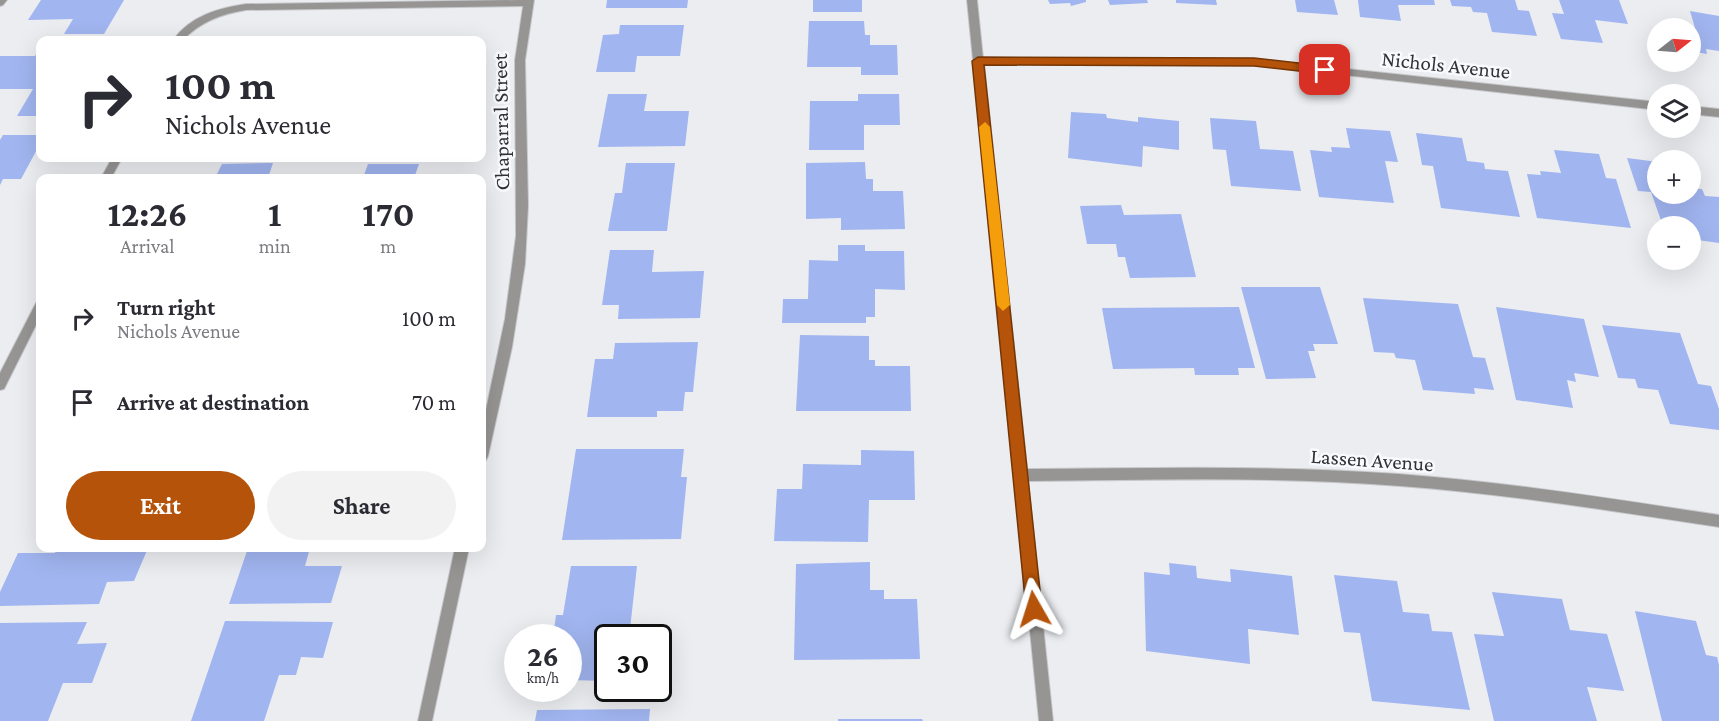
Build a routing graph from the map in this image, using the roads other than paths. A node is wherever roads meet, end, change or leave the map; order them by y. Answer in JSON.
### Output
{"nodes":[{"id":1,"x":972,"y":0,"type":"edge"},
{"id":2,"x":529,"y":2,"type":"edge"},
{"id":3,"x":182,"y":36,"type":"edge"},
{"id":4,"x":978,"y":61,"type":"junction"},
{"id":5,"x":1647,"y":105,"type":"edge"},
{"id":6,"x":1701,"y":111,"type":"edge"},
{"id":7,"x":1719,"y":113,"type":"edge"},
{"id":8,"x":36,"y":314,"type":"edge"},
{"id":9,"x":0,"y":385,"type":"edge"},
{"id":10,"x":486,"y":436,"type":"edge"},
{"id":11,"x":1021,"y":475,"type":"junction"},
{"id":12,"x":1719,"y":521,"type":"edge"},
{"id":13,"x":461,"y":552,"type":"edge"},
{"id":14,"x":425,"y":721,"type":"edge"},
{"id":15,"x":1046,"y":721,"type":"edge"}],
"edges":[{"from":1,"to":4,"type":"street"},
{"from":2,"to":3,"type":"street"},
{"from":2,"to":10,"type":"street","name":"Chaparral Street"},
{"from":4,"to":5,"type":"street","name":"Nichols Avenue"},
{"from":4,"to":11,"type":"street"},
{"from":6,"to":7,"type":"street"},
{"from":8,"to":9,"type":"street"},
{"from":11,"to":12,"type":"street","name":"Lassen Avenue"},
{"from":11,"to":15,"type":"street"},
{"from":13,"to":14,"type":"street"}]}
